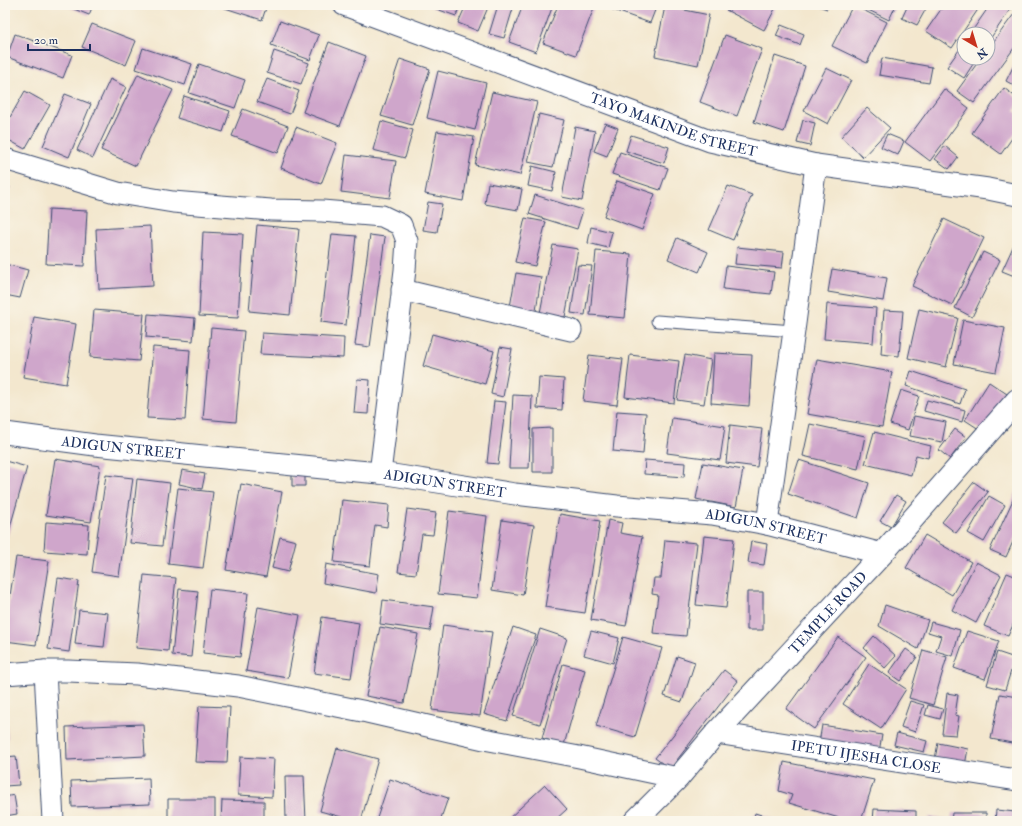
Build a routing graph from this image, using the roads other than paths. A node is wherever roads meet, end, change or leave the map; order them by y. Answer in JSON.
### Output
{"nodes":[{"id":1,"x":353,"y":6,"type":"edge"},
{"id":2,"x":5,"y":159,"type":"edge"},
{"id":3,"x":816,"y":165,"type":"junction"},
{"id":4,"x":1017,"y":195,"type":"edge"},
{"id":5,"x":402,"y":290,"type":"junction"},
{"id":6,"x":657,"y":321,"type":"dead end"},
{"id":7,"x":571,"y":330,"type":"dead end"},
{"id":8,"x":794,"y":331,"type":"junction"},
{"id":9,"x":1017,"y":400,"type":"edge"},
{"id":10,"x":5,"y":433,"type":"edge"},
{"id":11,"x":380,"y":473,"type":"junction"},
{"id":12,"x":767,"y":524,"type":"junction"},
{"id":13,"x":882,"y":554,"type":"junction"},
{"id":14,"x":45,"y":671,"type":"junction"},
{"id":15,"x":5,"y":674,"type":"edge"},
{"id":16,"x":716,"y":733,"type":"junction"},
{"id":17,"x":678,"y":778,"type":"junction"},
{"id":18,"x":1017,"y":780,"type":"edge"},
{"id":19,"x":52,"y":821,"type":"edge"},
{"id":20,"x":635,"y":821,"type":"edge"}],
"edges":[{"from":1,"to":3,"type":"street","name":"TAYO MAKINDE STREET"},
{"from":2,"to":5,"type":"street"},
{"from":3,"to":4,"type":"street","name":"TAYO MAKINDE STREET"},
{"from":3,"to":8,"type":"street"},
{"from":5,"to":7,"type":"street"},
{"from":5,"to":11,"type":"street"},
{"from":6,"to":8,"type":"lane"},
{"from":8,"to":12,"type":"street"},
{"from":9,"to":13,"type":"street","name":"TEMPLE ROAD"},
{"from":10,"to":11,"type":"street","name":"ADIGUN STREET"},
{"from":11,"to":12,"type":"street","name":"ADIGUN STREET"},
{"from":12,"to":13,"type":"street","name":"ADIGUN STREET"},
{"from":13,"to":16,"type":"street","name":"TEMPLE ROAD"},
{"from":14,"to":15,"type":"street"},
{"from":14,"to":17,"type":"street"},
{"from":14,"to":19,"type":"street"},
{"from":16,"to":17,"type":"street","name":"TEMPLE ROAD"},
{"from":16,"to":18,"type":"street","name":"IPETU IJESHA CLOSE"},
{"from":17,"to":20,"type":"street","name":"TEMPLE ROAD"}]}
